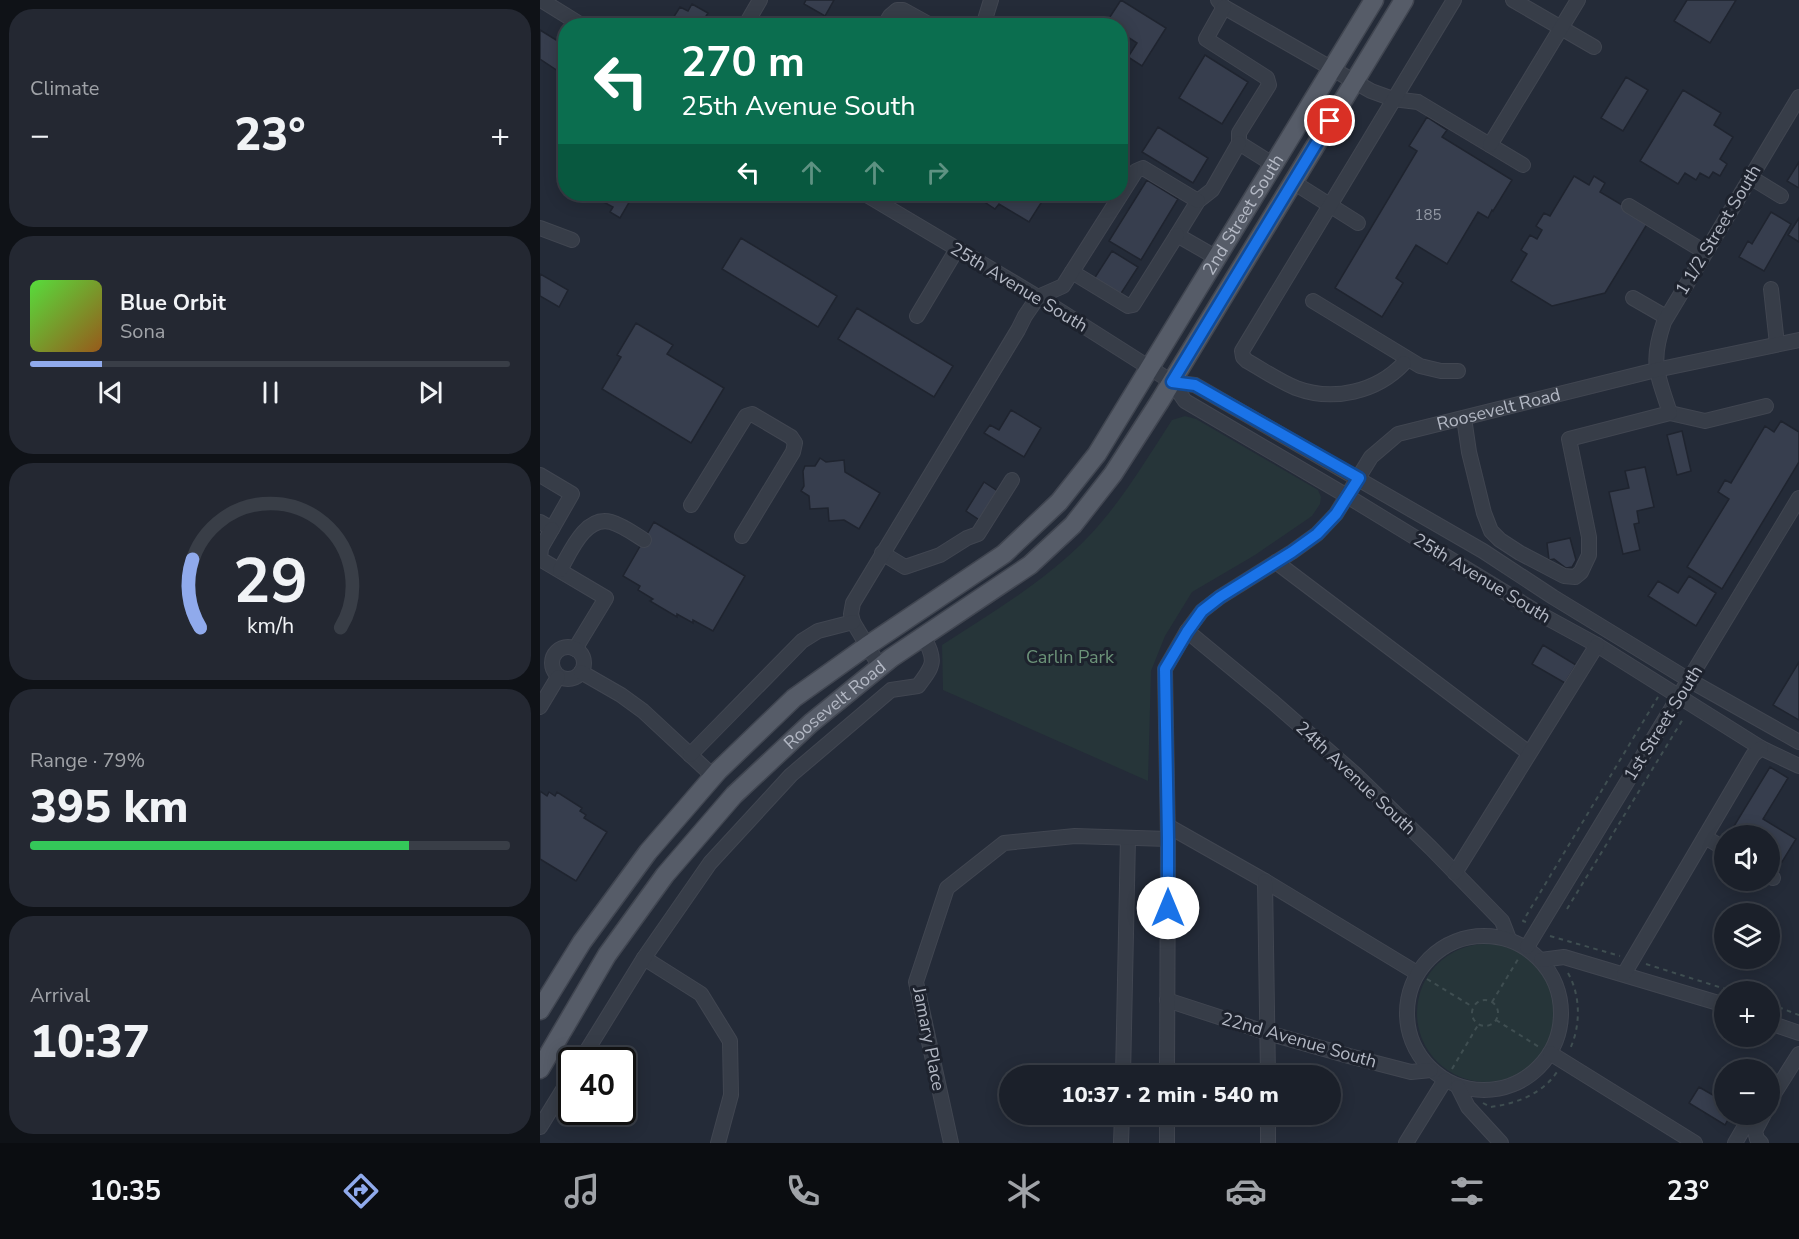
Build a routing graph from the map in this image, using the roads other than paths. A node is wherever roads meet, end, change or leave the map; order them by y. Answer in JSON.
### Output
{"nodes":[{"id":1,"x":541,"y":0,"type":"edge"},
{"id":2,"x":760,"y":0,"type":"edge"},
{"id":3,"x":991,"y":0,"type":"edge"},
{"id":4,"x":1374,"y":0,"type":"edge"},
{"id":5,"x":1404,"y":0,"type":"edge"},
{"id":6,"x":1454,"y":0,"type":"edge"},
{"id":7,"x":1514,"y":0,"type":"edge"},
{"id":8,"x":1578,"y":0,"type":"edge"},
{"id":9,"x":1221,"y":3,"type":"edge"},
{"id":10,"x":570,"y":18,"type":"edge"},
{"id":11,"x":750,"y":18,"type":"edge"},
{"id":12,"x":889,"y":18,"type":"edge"},
{"id":13,"x":918,"y":18,"type":"edge"},
{"id":14,"x":985,"y":18,"type":"edge"},
{"id":15,"x":1561,"y":28,"type":"junction"},
{"id":16,"x":1594,"y":47,"type":"dead end"},
{"id":17,"x":1332,"y":68,"type":"junction"},
{"id":18,"x":1354,"y":81,"type":"junction"},
{"id":19,"x":1799,"y":97,"type":"edge"},
{"id":20,"x":1393,"y":99,"type":"junction"},
{"id":21,"x":1239,"y":143,"type":"junction"},
{"id":22,"x":1490,"y":145,"type":"junction"},
{"id":23,"x":1274,"y":165,"type":"junction"},
{"id":24,"x":1523,"y":165,"type":"dead end"},
{"id":25,"x":1750,"y":177,"type":"junction"},
{"id":26,"x":1293,"y":182,"type":"junction"},
{"id":27,"x":1128,"y":184,"type":"edge"},
{"id":28,"x":1781,"y":196,"type":"dead end"},
{"id":29,"x":882,"y":201,"type":"edge"},
{"id":30,"x":1117,"y":201,"type":"edge"},
{"id":31,"x":1198,"y":201,"type":"junction"},
{"id":32,"x":1329,"y":205,"type":"junction"},
{"id":33,"x":1629,"y":206,"type":"dead end"},
{"id":34,"x":1358,"y":223,"type":"dead end"},
{"id":35,"x":540,"y":228,"type":"edge"},
{"id":36,"x":1177,"y":235,"type":"junction"},
{"id":37,"x":572,"y":240,"type":"dead end"},
{"id":38,"x":957,"y":249,"type":"junction"},
{"id":39,"x":1705,"y":252,"type":"junction"},
{"id":40,"x":1217,"y":258,"type":"junction"},
{"id":41,"x":1072,"y":272,"type":"junction"},
{"id":42,"x":1771,"y":289,"type":"dead end"},
{"id":43,"x":1038,"y":297,"type":"junction"},
{"id":44,"x":1633,"y":298,"type":"dead end"},
{"id":45,"x":1313,"y":301,"type":"dead end"},
{"id":46,"x":917,"y":316,"type":"dead end"},
{"id":47,"x":1666,"y":317,"type":"junction"},
{"id":48,"x":1799,"y":339,"type":"edge"},
{"id":49,"x":1777,"y":344,"type":"junction"},
{"id":50,"x":1404,"y":363,"type":"dead end"},
{"id":51,"x":1149,"y":368,"type":"junction"},
{"id":52,"x":1656,"y":370,"type":"junction"},
{"id":53,"x":1458,"y":371,"type":"dead end"},
{"id":54,"x":1172,"y":382,"type":"junction"},
{"id":55,"x":1766,"y":406,"type":"dead end"},
{"id":56,"x":1670,"y":413,"type":"junction"},
{"id":57,"x":1464,"y":418,"type":"junction"},
{"id":58,"x":540,"y":475,"type":"edge"},
{"id":59,"x":1359,"y":478,"type":"junction"},
{"id":60,"x":1012,"y":480,"type":"dead end"},
{"id":61,"x":1347,"y":496,"type":"junction"},
{"id":62,"x":1799,"y":498,"type":"edge"},
{"id":63,"x":691,"y":505,"type":"dead end"},
{"id":64,"x":546,"y":525,"type":"edge"},
{"id":65,"x":1491,"y":531,"type":"junction"},
{"id":66,"x":742,"y":536,"type":"dead end"},
{"id":67,"x":644,"y":540,"type":"dead end"},
{"id":68,"x":1483,"y":551,"type":"junction"},
{"id":69,"x":882,"y":554,"type":"junction"},
{"id":70,"x":1276,"y":562,"type":"junction"},
{"id":71,"x":560,"y":570,"type":"junction"},
{"id":72,"x":1564,"y":576,"type":"junction"},
{"id":73,"x":1553,"y":597,"type":"junction"},
{"id":74,"x":1542,"y":615,"type":"junction"},
{"id":75,"x":853,"y":622,"type":"junction"},
{"id":76,"x":1187,"y":632,"type":"junction"},
{"id":77,"x":923,"y":635,"type":"junction"},
{"id":78,"x":1597,"y":645,"type":"junction"},
{"id":79,"x":867,"y":646,"type":"junction"},
{"id":80,"x":575,"y":649,"type":"junction"},
{"id":81,"x":880,"y":667,"type":"junction"},
{"id":82,"x":581,"y":672,"type":"junction"},
{"id":83,"x":558,"y":677,"type":"junction"},
{"id":84,"x":1689,"y":680,"type":"junction"},
{"id":85,"x":1679,"y":697,"type":"junction"},
{"id":86,"x":540,"y":707,"type":"edge"},
{"id":87,"x":1799,"y":742,"type":"edge"},
{"id":88,"x":1761,"y":748,"type":"junction"},
{"id":89,"x":1529,"y":753,"type":"junction"},
{"id":90,"x":690,"y":755,"type":"junction"},
{"id":91,"x":1799,"y":766,"type":"edge"},
{"id":92,"x":713,"y":776,"type":"junction"},
{"id":93,"x":1168,"y":833,"type":"junction"},
{"id":94,"x":1705,"y":837,"type":"junction"},
{"id":95,"x":1128,"y":838,"type":"junction"},
{"id":96,"x":1714,"y":842,"type":"edge"},
{"id":97,"x":1455,"y":873,"type":"junction"},
{"id":98,"x":1265,"y":881,"type":"junction"},
{"id":99,"x":1509,"y":939,"type":"junction"},
{"id":100,"x":1527,"y":947,"type":"junction"},
{"id":101,"x":644,"y":958,"type":"junction"},
{"id":102,"x":1541,"y":960,"type":"junction"},
{"id":103,"x":1417,"y":973,"type":"junction"},
{"id":104,"x":1624,"y":974,"type":"junction"},
{"id":105,"x":1167,"y":1000,"type":"junction"},
{"id":106,"x":1714,"y":1002,"type":"edge"},
{"id":107,"x":540,"y":1010,"type":"edge"},
{"id":108,"x":1780,"y":1027,"type":"edge"},
{"id":109,"x":1268,"y":1033,"type":"junction"},
{"id":110,"x":1799,"y":1034,"type":"edge"},
{"id":111,"x":589,"y":1047,"type":"edge"},
{"id":112,"x":1550,"y":1053,"type":"junction"},
{"id":113,"x":1797,"y":1062,"type":"edge"},
{"id":114,"x":1123,"y":1065,"type":"edge"},
{"id":115,"x":1167,"y":1065,"type":"edge"},
{"id":116,"x":1268,"y":1065,"type":"edge"},
{"id":117,"x":540,"y":1069,"type":"edge"},
{"id":118,"x":1431,"y":1071,"type":"junction"},
{"id":119,"x":1445,"y":1080,"type":"junction"},
{"id":120,"x":1458,"y":1086,"type":"junction"},
{"id":121,"x":1780,"y":1086,"type":"edge"},
{"id":122,"x":558,"y":1097,"type":"edge"},
{"id":123,"x":1122,"y":1125,"type":"edge"},
{"id":124,"x":1167,"y":1125,"type":"edge"},
{"id":125,"x":1268,"y":1125,"type":"edge"},
{"id":126,"x":1746,"y":1125,"type":"edge"},
{"id":127,"x":1758,"y":1125,"type":"edge"},
{"id":128,"x":540,"y":1126,"type":"edge"},
{"id":129,"x":718,"y":1143,"type":"edge"},
{"id":130,"x":951,"y":1143,"type":"edge"},
{"id":131,"x":1121,"y":1143,"type":"edge"},
{"id":132,"x":1167,"y":1143,"type":"edge"},
{"id":133,"x":1268,"y":1143,"type":"edge"},
{"id":134,"x":1407,"y":1143,"type":"edge"},
{"id":135,"x":1501,"y":1143,"type":"edge"},
{"id":136,"x":1695,"y":1143,"type":"edge"},
{"id":137,"x":1735,"y":1143,"type":"edge"},
{"id":138,"x":1761,"y":1143,"type":"edge"}],
"edges":[{"from":1,"to":10,"type":"street"},
{"from":2,"to":11,"type":"street"},
{"from":3,"to":14,"type":"street"},
{"from":4,"to":17,"type":"main road","name":"2nd Street South"},
{"from":5,"to":18,"type":"main road","name":"2nd Street South"},
{"from":6,"to":20,"type":"street"},
{"from":7,"to":15,"type":"street"},
{"from":8,"to":15,"type":"street"},
{"from":9,"to":17,"type":"street"},
{"from":9,"to":21,"type":"street"},
{"from":12,"to":13,"type":"street"},
{"from":15,"to":16,"type":"street"},
{"from":15,"to":22,"type":"street"},
{"from":17,"to":18,"type":"street"},
{"from":17,"to":23,"type":"main road","name":"2nd Street South"},
{"from":18,"to":20,"type":"street"},
{"from":18,"to":26,"type":"main road","name":"2nd Street South"},
{"from":19,"to":25,"type":"street","name":"1 1/2 Street South"},
{"from":20,"to":22,"type":"street"},
{"from":20,"to":32,"type":"street"},
{"from":21,"to":23,"type":"street"},
{"from":21,"to":31,"type":"street"},
{"from":22,"to":24,"type":"street"},
{"from":23,"to":40,"type":"main road","name":"2nd Street South"},
{"from":25,"to":28,"type":"street"},
{"from":25,"to":39,"type":"street","name":"1 1/2 Street South"},
{"from":26,"to":32,"type":"street"},
{"from":26,"to":54,"type":"main road","name":"2nd Street South"},
{"from":27,"to":31,"type":"street"},
{"from":29,"to":38,"type":"street","name":"25th Avenue South"},
{"from":30,"to":41,"type":"street"},
{"from":31,"to":36,"type":"street"},
{"from":32,"to":34,"type":"street"},
{"from":32,"to":50,"type":"street"},
{"from":33,"to":39,"type":"street"},
{"from":35,"to":37,"type":"street"},
{"from":36,"to":40,"type":"street"},
{"from":36,"to":41,"type":"street"},
{"from":38,"to":43,"type":"street","name":"25th Avenue South"},
{"from":38,"to":46,"type":"street"},
{"from":39,"to":47,"type":"street","name":"1 1/2 Street South"},
{"from":40,"to":51,"type":"main road","name":"2nd Street South"},
{"from":41,"to":43,"type":"street"},
{"from":42,"to":49,"type":"street"},
{"from":43,"to":51,"type":"street","name":"25th Avenue South"},
{"from":43,"to":69,"type":"street"},
{"from":44,"to":47,"type":"street"},
{"from":45,"to":53,"type":"street"},
{"from":47,"to":52,"type":"street","name":"1 1/2 Street South"},
{"from":48,"to":49,"type":"street","name":"Roosevelt Road"},
{"from":49,"to":52,"type":"street","name":"Roosevelt Road"},
{"from":51,"to":54,"type":"street","name":"25th Avenue South"},
{"from":51,"to":79,"type":"main road","name":"Roosevelt Road"},
{"from":52,"to":56,"type":"street"},
{"from":52,"to":57,"type":"street","name":"Roosevelt Road"},
{"from":54,"to":59,"type":"street","name":"25th Avenue South"},
{"from":54,"to":61,"type":"street","name":"25th Avenue South"},
{"from":54,"to":77,"type":"main road","name":"Roosevelt Road"},
{"from":55,"to":56,"type":"street"},
{"from":56,"to":72,"type":"street"},
{"from":57,"to":59,"type":"street","name":"Roosevelt Road"},
{"from":57,"to":65,"type":"street"},
{"from":58,"to":64,"type":"street"},
{"from":59,"to":61,"type":"street","name":"Roosevelt Road"},
{"from":59,"to":68,"type":"street","name":"25th Avenue South"},
{"from":60,"to":69,"type":"street"},
{"from":61,"to":70,"type":"street","name":"Roosevelt Road"},
{"from":61,"to":74,"type":"street","name":"25th Avenue South"},
{"from":62,"to":84,"type":"street","name":"1st Street South"},
{"from":63,"to":66,"type":"street"},
{"from":64,"to":71,"type":"street"},
{"from":65,"to":68,"type":"street"},
{"from":65,"to":72,"type":"street"},
{"from":67,"to":71,"type":"street"},
{"from":68,"to":73,"type":"street","name":"25th Avenue South"},
{"from":69,"to":75,"type":"street"},
{"from":70,"to":76,"type":"street","name":"Roosevelt Road"},
{"from":70,"to":89,"type":"street"},
{"from":71,"to":80,"type":"street"},
{"from":72,"to":73,"type":"street"},
{"from":73,"to":74,"type":"street"},
{"from":73,"to":84,"type":"street","name":"25th Avenue South"},
{"from":74,"to":78,"type":"street","name":"25th Avenue South"},
{"from":75,"to":79,"type":"street"},
{"from":75,"to":90,"type":"street"},
{"from":76,"to":93,"type":"street","name":"Roosevelt Road"},
{"from":76,"to":97,"type":"street","name":"24th Avenue South"},
{"from":77,"to":81,"type":"main road","name":"Roosevelt Road"},
{"from":77,"to":101,"type":"street"},
{"from":78,"to":85,"type":"street","name":"25th Avenue South"},
{"from":78,"to":89,"type":"street"},
{"from":79,"to":81,"type":"street"},
{"from":79,"to":92,"type":"main road","name":"Roosevelt Road"},
{"from":80,"to":82,"type":"street"},
{"from":80,"to":83,"type":"street"},
{"from":81,"to":117,"type":"main road","name":"Roosevelt Road"},
{"from":82,"to":83,"type":"street"},
{"from":82,"to":90,"type":"street"},
{"from":83,"to":86,"type":"street"},
{"from":84,"to":85,"type":"street","name":"1st Street South"},
{"from":84,"to":87,"type":"street","name":"25th Avenue South"},
{"from":85,"to":88,"type":"street","name":"25th Avenue South"},
{"from":85,"to":100,"type":"street","name":"1st Street South"},
{"from":88,"to":91,"type":"street","name":"25th Avenue South"},
{"from":88,"to":94,"type":"street"},
{"from":89,"to":97,"type":"street"},
{"from":90,"to":92,"type":"street"},
{"from":92,"to":107,"type":"main road","name":"Roosevelt Road"},
{"from":93,"to":95,"type":"street","name":"Jamary Place"},
{"from":93,"to":98,"type":"street","name":"Jamary Place"},
{"from":93,"to":105,"type":"street","name":"Roosevelt Road"},
{"from":94,"to":96,"type":"street"},
{"from":94,"to":104,"type":"street"},
{"from":95,"to":114,"type":"street"},
{"from":95,"to":130,"type":"street","name":"Jamary Place"},
{"from":97,"to":99,"type":"street","name":"24th Avenue South"},
{"from":98,"to":103,"type":"street","name":"Jamary Place"},
{"from":98,"to":109,"type":"street"},
{"from":99,"to":100,"type":"street"},
{"from":99,"to":103,"type":"street"},
{"from":100,"to":102,"type":"street"},
{"from":101,"to":111,"type":"street"},
{"from":101,"to":129,"type":"street"},
{"from":102,"to":104,"type":"street"},
{"from":102,"to":112,"type":"street"},
{"from":103,"to":118,"type":"street"},
{"from":104,"to":106,"type":"street"},
{"from":105,"to":109,"type":"street","name":"22nd Avenue South"},
{"from":105,"to":115,"type":"street","name":"Roosevelt Road"},
{"from":108,"to":110,"type":"street"},
{"from":109,"to":116,"type":"street"},
{"from":109,"to":118,"type":"street","name":"22nd Avenue South"},
{"from":112,"to":120,"type":"street"},
{"from":112,"to":136,"type":"street"},
{"from":113,"to":121,"type":"street"},
{"from":118,"to":119,"type":"street"},
{"from":119,"to":120,"type":"street"},
{"from":119,"to":134,"type":"street"},
{"from":120,"to":135,"type":"street"},
{"from":122,"to":128,"type":"street"},
{"from":123,"to":131,"type":"street"},
{"from":124,"to":132,"type":"street"},
{"from":125,"to":133,"type":"street"},
{"from":126,"to":137,"type":"street"},
{"from":127,"to":138,"type":"street"}]}
